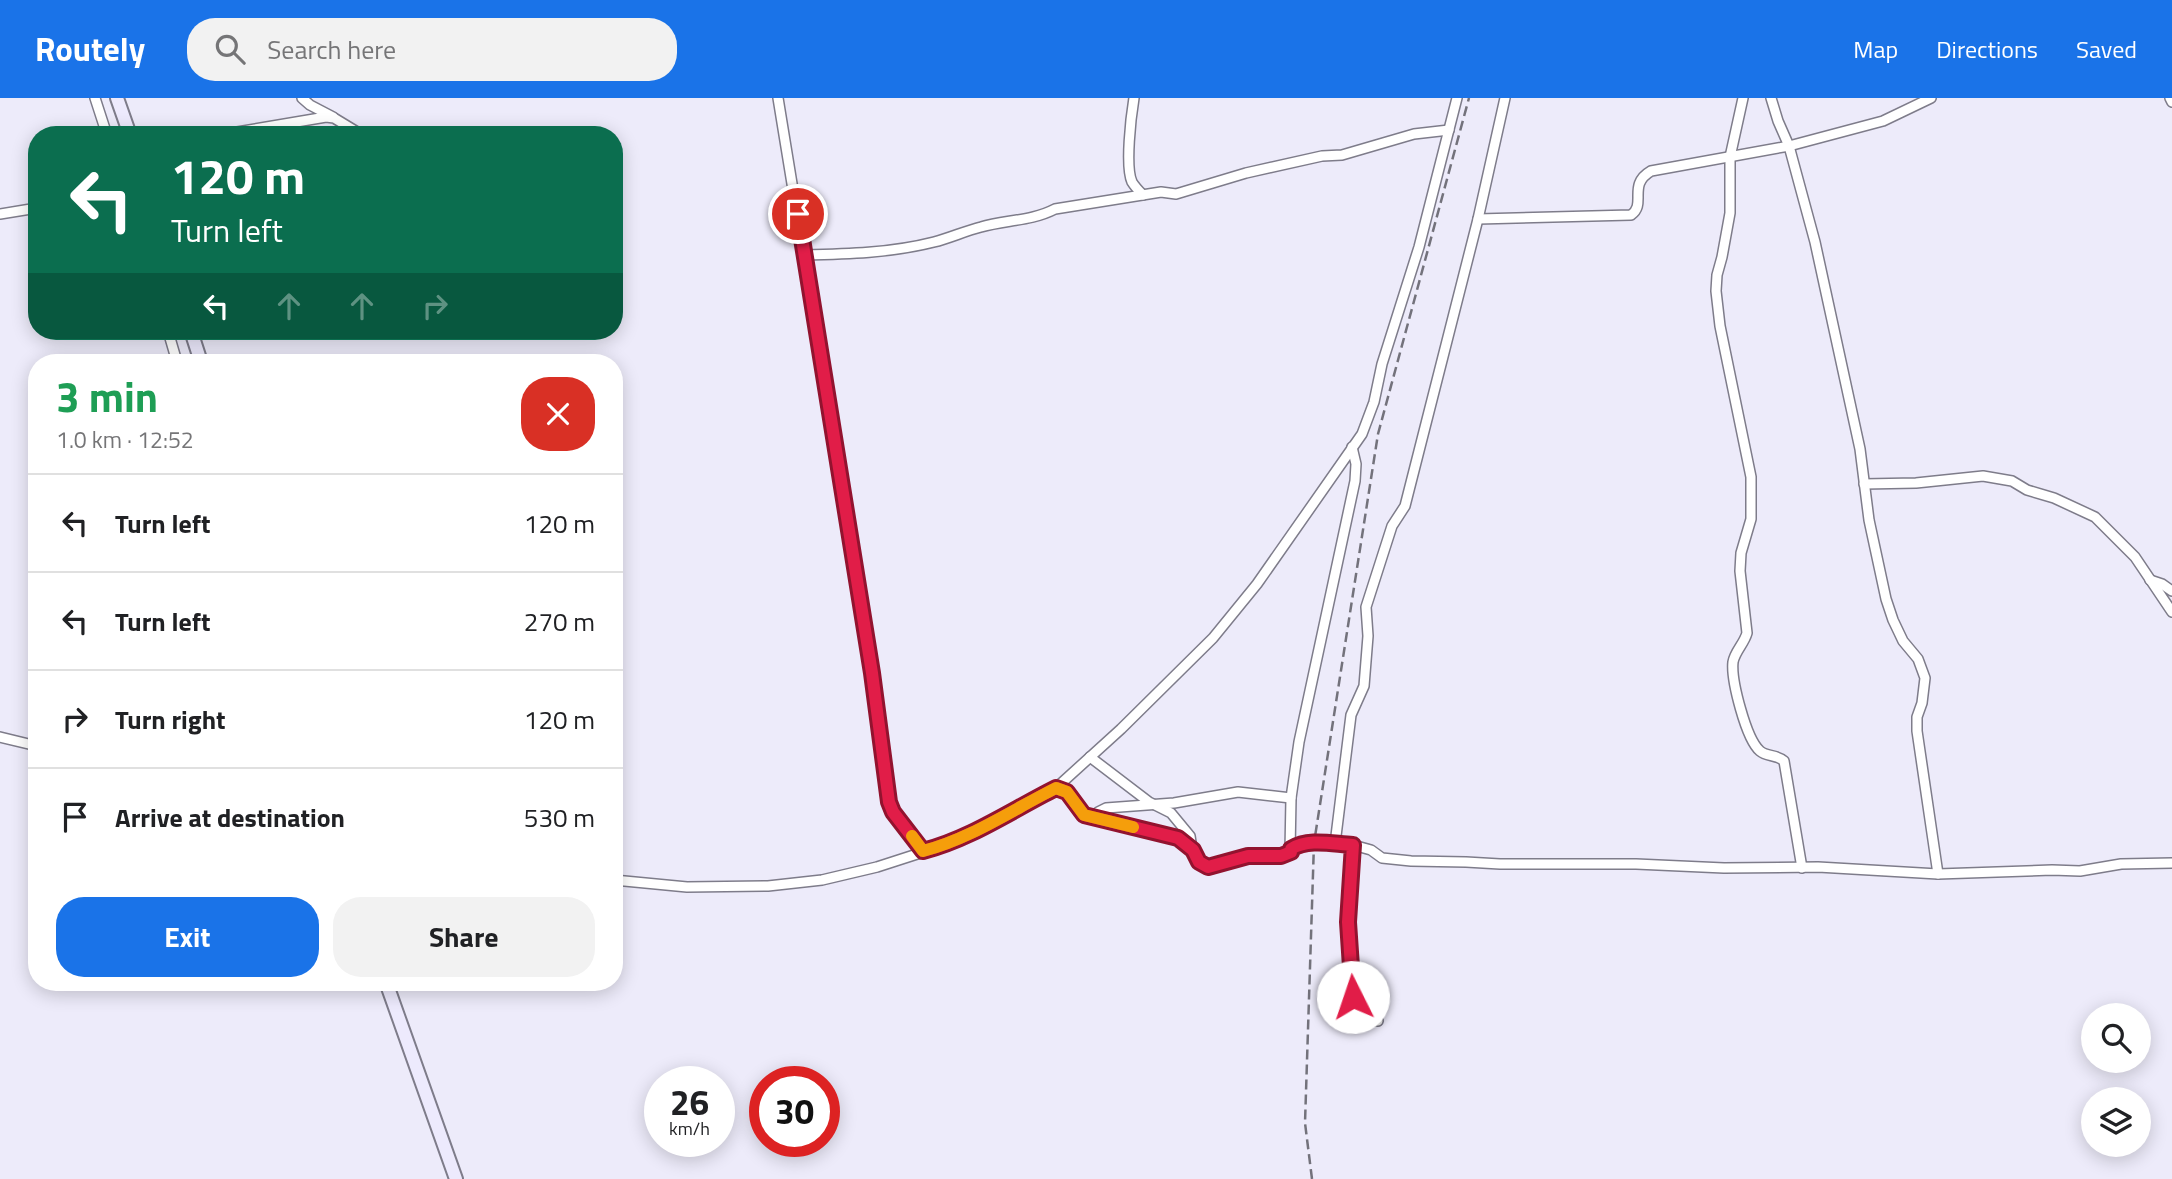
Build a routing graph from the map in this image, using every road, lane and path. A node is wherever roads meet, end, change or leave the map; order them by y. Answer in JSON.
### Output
{"nodes":[{"id":1,"x":95,"y":98,"type":"edge"},
{"id":2,"x":117,"y":98,"type":"edge"},
{"id":3,"x":778,"y":98,"type":"edge"},
{"id":4,"x":1134,"y":98,"type":"edge"},
{"id":5,"x":1457,"y":98,"type":"edge"},
{"id":6,"x":1505,"y":98,"type":"edge"},
{"id":7,"x":1743,"y":98,"type":"edge"},
{"id":8,"x":1771,"y":98,"type":"edge"},
{"id":9,"x":1930,"y":98,"type":"edge"},
{"id":10,"x":307,"y":100,"type":"edge"},
{"id":11,"x":334,"y":118,"type":"junction"},
{"id":12,"x":309,"y":120,"type":"junction"},
{"id":13,"x":104,"y":126,"type":"edge"},
{"id":14,"x":127,"y":126,"type":"edge"},
{"id":15,"x":273,"y":126,"type":"edge"},
{"id":16,"x":347,"y":126,"type":"edge"},
{"id":17,"x":1449,"y":130,"type":"junction"},
{"id":18,"x":1789,"y":146,"type":"junction"},
{"id":19,"x":1730,"y":157,"type":"junction"},
{"id":20,"x":1143,"y":195,"type":"junction"},
{"id":21,"x":28,"y":209,"type":"edge"},
{"id":22,"x":0,"y":214,"type":"edge"},
{"id":23,"x":1478,"y":219,"type":"junction"},
{"id":24,"x":803,"y":255,"type":"junction"},
{"id":25,"x":1352,"y":447,"type":"junction"},
{"id":26,"x":1864,"y":484,"type":"junction"},
{"id":27,"x":2150,"y":580,"type":"junction"},
{"id":28,"x":2172,"y":592,"type":"edge"},
{"id":29,"x":2172,"y":612,"type":"edge"},
{"id":30,"x":0,"y":737,"type":"edge"},
{"id":31,"x":28,"y":744,"type":"edge"},
{"id":32,"x":1090,"y":757,"type":"junction"},
{"id":33,"x":1056,"y":788,"type":"junction"},
{"id":34,"x":1291,"y":798,"type":"junction"},
{"id":35,"x":1156,"y":804,"type":"junction"},
{"id":36,"x":1094,"y":817,"type":"junction"},
{"id":37,"x":1335,"y":844,"type":"junction"},
{"id":38,"x":1353,"y":845,"type":"junction"},
{"id":39,"x":1192,"y":849,"type":"junction"},
{"id":40,"x":1290,"y":850,"type":"junction"},
{"id":41,"x":923,"y":851,"type":"junction"},
{"id":42,"x":2172,"y":863,"type":"edge"},
{"id":43,"x":1802,"y":868,"type":"junction"},
{"id":44,"x":1938,"y":874,"type":"junction"},
{"id":45,"x":623,"y":881,"type":"edge"},
{"id":46,"x":389,"y":991,"type":"edge"},
{"id":47,"x":1378,"y":1021,"type":"dead end"},
{"id":48,"x":457,"y":1179,"type":"edge"}],
"edges":[{"from":1,"to":13,"type":"street"},
{"from":2,"to":14,"type":"street"},
{"from":3,"to":24,"type":"street"},
{"from":4,"to":20,"type":"street"},
{"from":5,"to":17,"type":"street"},
{"from":6,"to":23,"type":"street"},
{"from":7,"to":19,"type":"street"},
{"from":8,"to":18,"type":"street"},
{"from":9,"to":18,"type":"street"},
{"from":10,"to":11,"type":"street"},
{"from":10,"to":12,"type":"street"},
{"from":11,"to":12,"type":"street"},
{"from":11,"to":16,"type":"street"},
{"from":12,"to":15,"type":"street"},
{"from":17,"to":20,"type":"street"},
{"from":17,"to":25,"type":"street"},
{"from":18,"to":19,"type":"street"},
{"from":18,"to":26,"type":"street"},
{"from":19,"to":23,"type":"street"},
{"from":19,"to":43,"type":"street"},
{"from":20,"to":24,"type":"street"},
{"from":21,"to":22,"type":"street"},
{"from":23,"to":37,"type":"street"},
{"from":24,"to":41,"type":"street"},
{"from":25,"to":32,"type":"street"},
{"from":25,"to":34,"type":"street"},
{"from":26,"to":27,"type":"street"},
{"from":26,"to":44,"type":"street"},
{"from":27,"to":28,"type":"street"},
{"from":27,"to":29,"type":"street"},
{"from":30,"to":31,"type":"street"},
{"from":32,"to":33,"type":"street"},
{"from":32,"to":35,"type":"street"},
{"from":33,"to":36,"type":"street"},
{"from":33,"to":41,"type":"street"},
{"from":34,"to":35,"type":"street"},
{"from":34,"to":40,"type":"street"},
{"from":35,"to":36,"type":"street"},
{"from":35,"to":39,"type":"street"},
{"from":36,"to":39,"type":"street"},
{"from":37,"to":38,"type":"street"},
{"from":37,"to":40,"type":"street"},
{"from":38,"to":43,"type":"street"},
{"from":38,"to":47,"type":"street"},
{"from":39,"to":40,"type":"street"},
{"from":41,"to":45,"type":"street"},
{"from":42,"to":44,"type":"street"},
{"from":43,"to":44,"type":"street"},
{"from":46,"to":48,"type":"street"}]}
